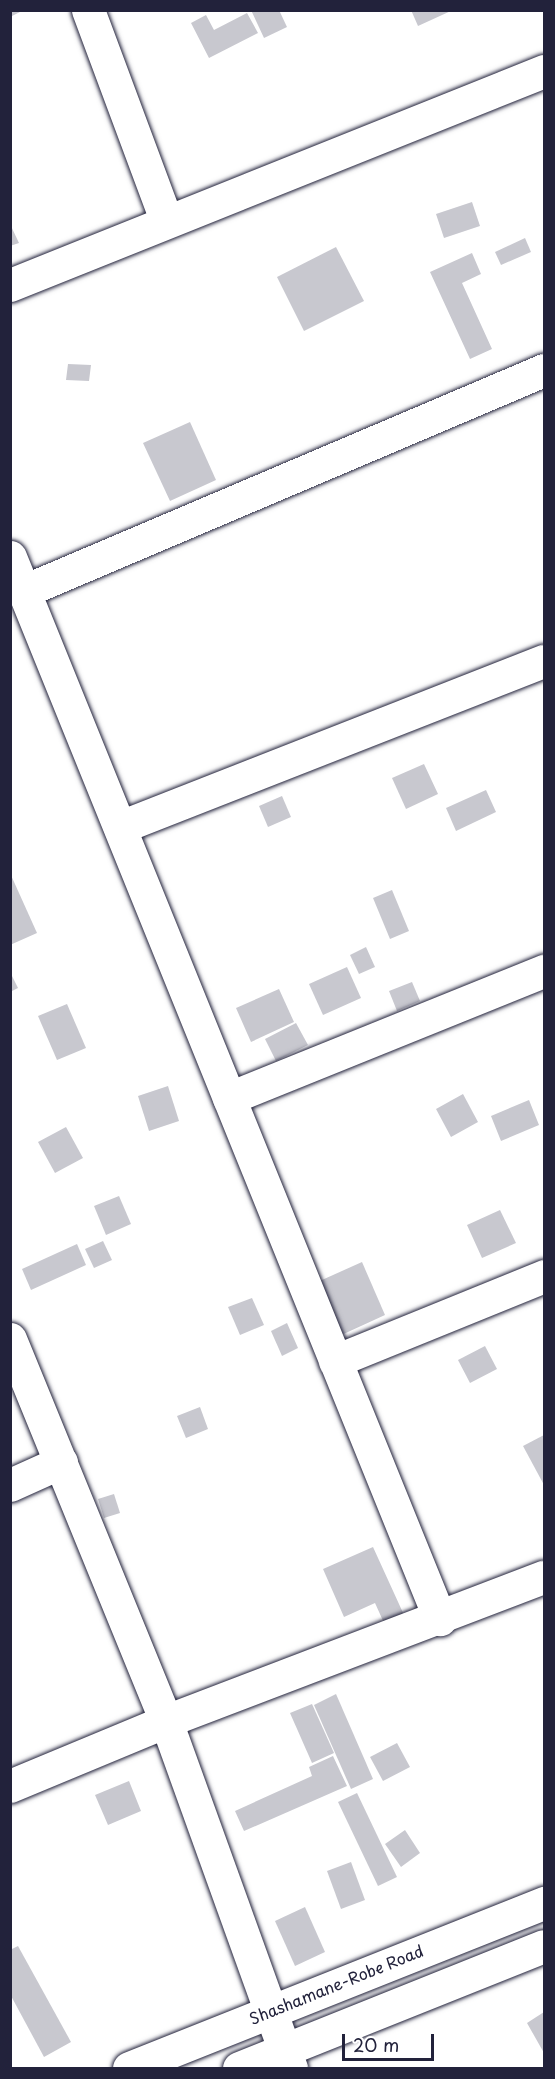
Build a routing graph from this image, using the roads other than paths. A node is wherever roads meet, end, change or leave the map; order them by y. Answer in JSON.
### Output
{"nodes":[{"id":1,"x":88,"y":10,"type":"edge"},
{"id":2,"x":543,"y":78,"type":"edge"},
{"id":3,"x":166,"y":220,"type":"junction"},
{"id":4,"x":10,"y":285,"type":"edge"},
{"id":5,"x":544,"y":370,"type":"edge"},
{"id":6,"x":16,"y":576,"type":"edge"},
{"id":7,"x":544,"y":661,"type":"edge"},
{"id":8,"x":120,"y":827,"type":"junction"},
{"id":9,"x":544,"y":970,"type":"edge"},
{"id":10,"x":229,"y":1098,"type":"junction"},
{"id":11,"x":544,"y":1276,"type":"edge"},
{"id":12,"x":10,"y":1339,"type":"edge"},
{"id":13,"x":335,"y":1361,"type":"junction"},
{"id":14,"x":61,"y":1462,"type":"junction"},
{"id":15,"x":10,"y":1485,"type":"edge"},
{"id":16,"x":544,"y":1577,"type":"edge"},
{"id":17,"x":440,"y":1619,"type":"junction"},
{"id":18,"x":166,"y":1721,"type":"junction"},
{"id":19,"x":10,"y":1786,"type":"edge"},
{"id":20,"x":544,"y":1903,"type":"edge"},
{"id":21,"x":544,"y":1946,"type":"edge"},
{"id":22,"x":270,"y":2010,"type":"junction"},
{"id":23,"x":287,"y":2059,"type":"edge"},
{"id":24,"x":129,"y":2068,"type":"edge"},
{"id":25,"x":239,"y":2068,"type":"edge"}],
"edges":[{"from":1,"to":3,"type":"street"},
{"from":2,"to":3,"type":"street"},
{"from":3,"to":4,"type":"street"},
{"from":5,"to":6,"type":"street"},
{"from":6,"to":8,"type":"street"},
{"from":7,"to":8,"type":"street"},
{"from":8,"to":10,"type":"street"},
{"from":9,"to":10,"type":"street"},
{"from":10,"to":13,"type":"street"},
{"from":11,"to":13,"type":"street"},
{"from":12,"to":14,"type":"street"},
{"from":13,"to":17,"type":"street"},
{"from":14,"to":15,"type":"street"},
{"from":14,"to":18,"type":"street"},
{"from":16,"to":17,"type":"street"},
{"from":17,"to":18,"type":"street"},
{"from":18,"to":19,"type":"street"},
{"from":18,"to":22,"type":"street"},
{"from":20,"to":22,"type":"street","name":"Shashamane-Robe Road"},
{"from":21,"to":23,"type":"street"},
{"from":22,"to":23,"type":"street"},
{"from":22,"to":24,"type":"street","name":"Shashamane-Robe Road"},
{"from":23,"to":25,"type":"street"}]}
